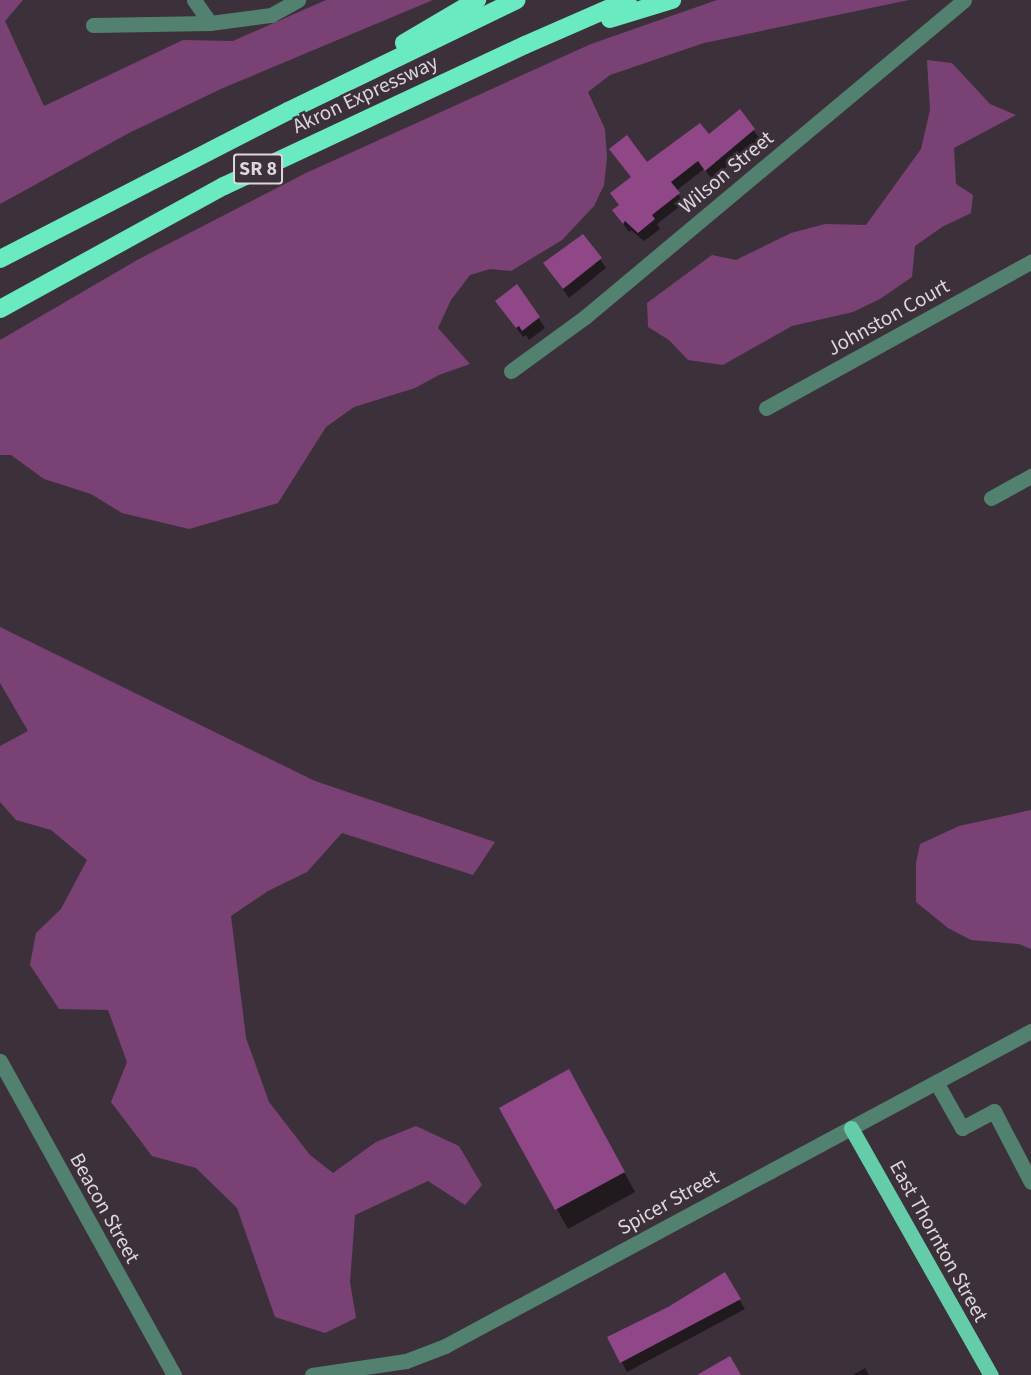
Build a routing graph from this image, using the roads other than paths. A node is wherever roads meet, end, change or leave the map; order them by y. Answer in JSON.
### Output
{"nodes":[{"id":1,"x":298,"y":0,"type":"edge"},
{"id":2,"x":477,"y":0,"type":"edge"},
{"id":3,"x":517,"y":0,"type":"edge"},
{"id":4,"x":628,"y":0,"type":"edge"},
{"id":5,"x":672,"y":0,"type":"edge"},
{"id":6,"x":964,"y":0,"type":"edge"},
{"id":7,"x":199,"y":2,"type":"edge"},
{"id":8,"x":210,"y":23,"type":"junction"},
{"id":9,"x":93,"y":25,"type":"dead end"},
{"id":10,"x":525,"y":45,"type":"junction"},
{"id":11,"x":288,"y":111,"type":"junction"},
{"id":12,"x":0,"y":259,"type":"edge"},
{"id":13,"x":1031,"y":262,"type":"edge"},
{"id":14,"x":0,"y":309,"type":"edge"},
{"id":15,"x":511,"y":371,"type":"dead end"},
{"id":16,"x":766,"y":408,"type":"dead end"},
{"id":17,"x":1031,"y":476,"type":"edge"},
{"id":18,"x":991,"y":498,"type":"dead end"},
{"id":19,"x":1031,"y":1031,"type":"edge"},
{"id":20,"x":0,"y":1062,"type":"edge"},
{"id":21,"x":936,"y":1082,"type":"junction"},
{"id":22,"x":852,"y":1128,"type":"junction"},
{"id":23,"x":1031,"y":1182,"type":"edge"},
{"id":24,"x":174,"y":1375,"type":"edge"},
{"id":25,"x":312,"y":1375,"type":"edge"},
{"id":26,"x":990,"y":1375,"type":"edge"}],
"edges":[{"from":1,"to":8,"type":"street"},
{"from":2,"to":11,"type":"highway"},
{"from":3,"to":11,"type":"highway","name":"Akron Expressway","number":"SR 8"},
{"from":4,"to":10,"type":"highway","name":"Akron Expressway","number":"SR 8"},
{"from":5,"to":10,"type":"highway"},
{"from":6,"to":15,"type":"street","name":"Wilson Street"},
{"from":7,"to":8,"type":"street"},
{"from":8,"to":9,"type":"street"},
{"from":10,"to":14,"type":"highway","name":"Akron Expressway","number":"SR 8"},
{"from":11,"to":12,"type":"highway","name":"Akron Expressway","number":"SR 8"},
{"from":13,"to":16,"type":"street","name":"Johnston Court"},
{"from":17,"to":18,"type":"street"},
{"from":19,"to":21,"type":"street","name":"Spicer Street"},
{"from":20,"to":24,"type":"street","name":"Beacon Street"},
{"from":21,"to":22,"type":"street","name":"Spicer Street"},
{"from":21,"to":23,"type":"street"},
{"from":22,"to":25,"type":"street","name":"Spicer Street"},
{"from":22,"to":26,"type":"main road","name":"East Thornton Street"}]}
